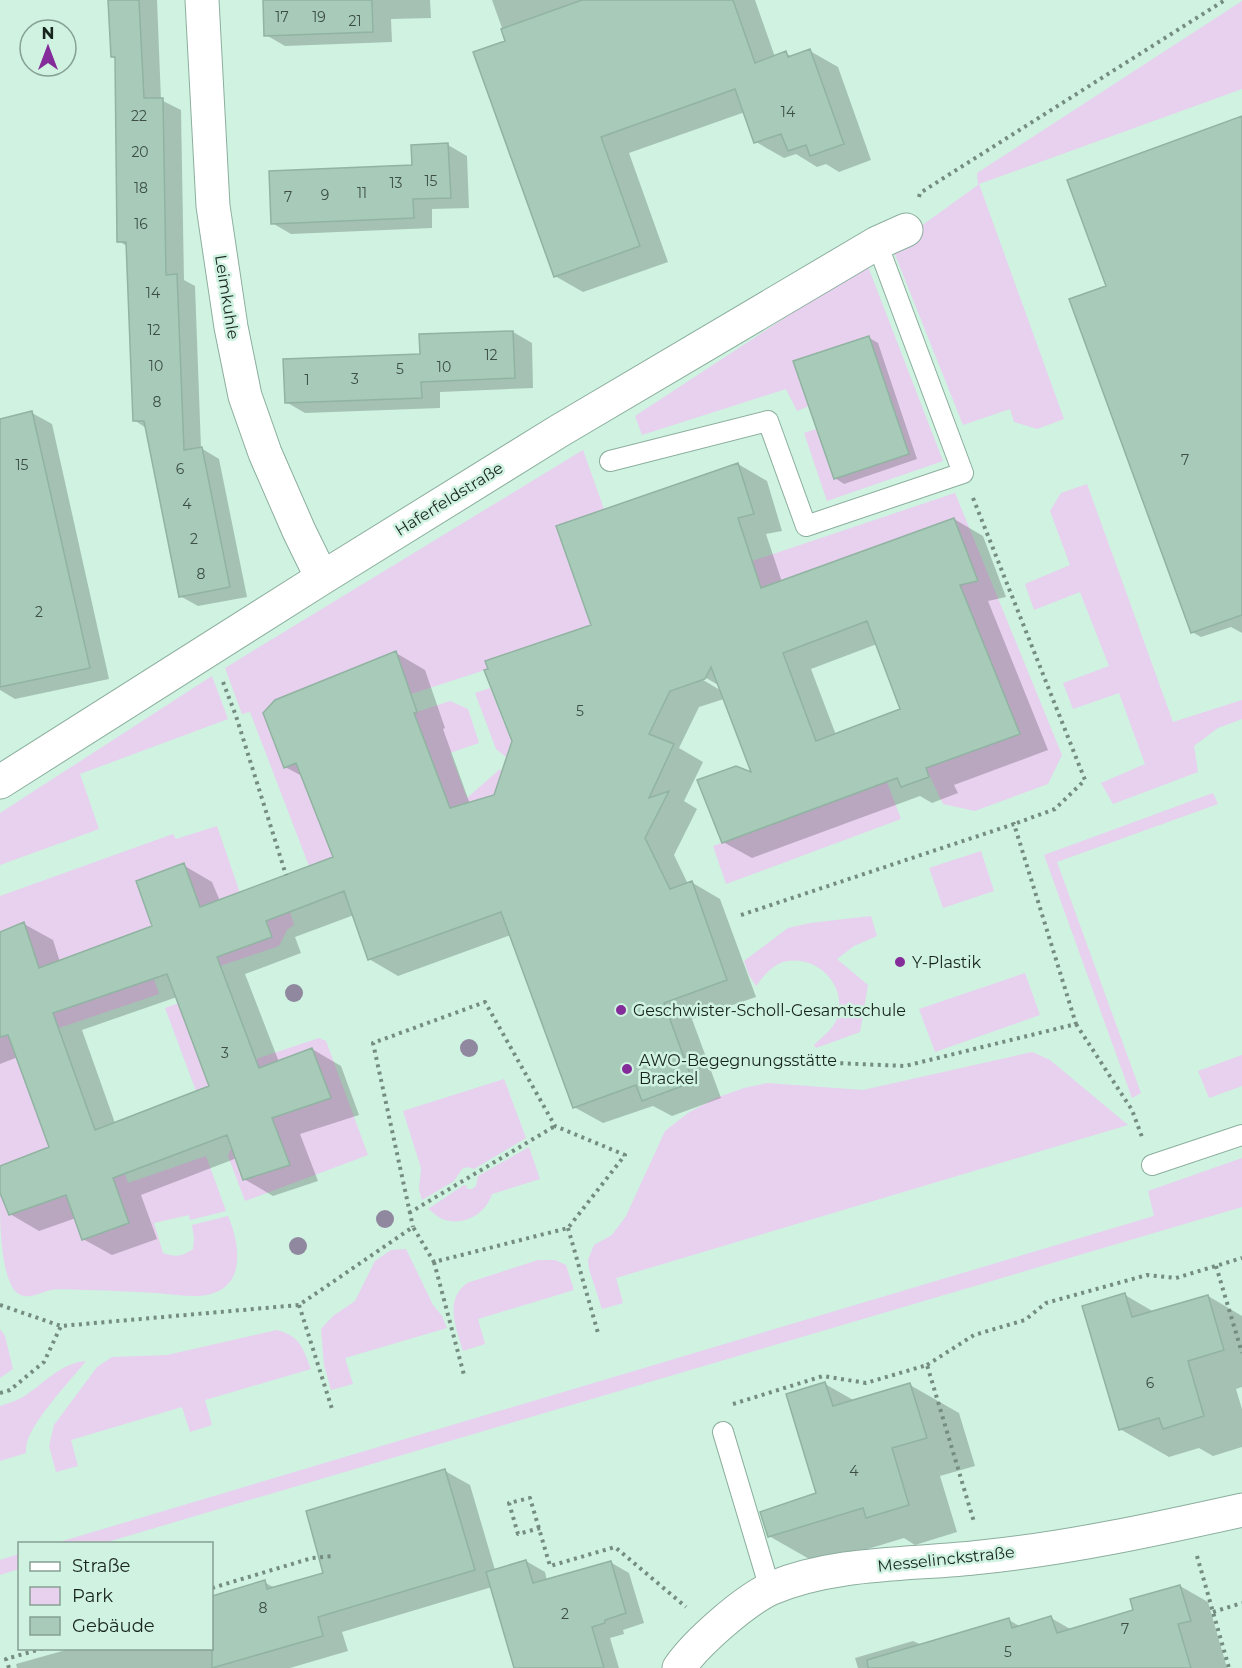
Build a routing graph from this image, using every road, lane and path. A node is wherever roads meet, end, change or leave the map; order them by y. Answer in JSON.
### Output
{"nodes":[{"id":1,"x":202,"y":0,"type":"edge"},
{"id":2,"x":1225,"y":0,"type":"edge"},
{"id":3,"x":891,"y":237,"type":"junction"},
{"id":4,"x":610,"y":461,"type":"dead end"},
{"id":5,"x":963,"y":473,"type":"junction"},
{"id":6,"x":322,"y":578,"type":"junction"},
{"id":7,"x":210,"y":650,"type":"junction"},
{"id":8,"x":0,"y":782,"type":"edge"},
{"id":9,"x":1014,"y":825,"type":"junction"},
{"id":10,"x":286,"y":875,"type":"dead end"},
{"id":11,"x":741,"y":915,"type":"dead end"},
{"id":12,"x":1076,"y":1024,"type":"junction"},
{"id":13,"x":788,"y":1061,"type":"dead end"},
{"id":14,"x":555,"y":1126,"type":"junction"},
{"id":15,"x":1242,"y":1135,"type":"edge"},
{"id":16,"x":1152,"y":1165,"type":"joint"},
{"id":17,"x":409,"y":1213,"type":"junction"},
{"id":18,"x":413,"y":1227,"type":"junction"},
{"id":19,"x":568,"y":1228,"type":"junction"},
{"id":20,"x":1242,"y":1258,"type":"edge"},
{"id":21,"x":434,"y":1262,"type":"junction"},
{"id":22,"x":1216,"y":1266,"type":"junction"},
{"id":23,"x":0,"y":1305,"type":"edge"},
{"id":24,"x":299,"y":1305,"type":"junction"},
{"id":25,"x":61,"y":1326,"type":"junction"},
{"id":26,"x":598,"y":1333,"type":"dead end"},
{"id":27,"x":1242,"y":1353,"type":"edge"},
{"id":28,"x":927,"y":1365,"type":"junction"},
{"id":29,"x":464,"y":1375,"type":"dead end"},
{"id":30,"x":0,"y":1393,"type":"edge"},
{"id":31,"x":725,"y":1406,"type":"dead end"},
{"id":32,"x":333,"y":1412,"type":"dead end"},
{"id":33,"x":723,"y":1432,"type":"dead end"},
{"id":34,"x":1242,"y":1510,"type":"edge"},
{"id":35,"x":1187,"y":1522,"type":"junction"},
{"id":36,"x":540,"y":1528,"type":"junction"},
{"id":37,"x":332,"y":1556,"type":"dead end"},
{"id":38,"x":984,"y":1557,"type":"junction"},
{"id":39,"x":213,"y":1588,"type":"edge"},
{"id":40,"x":770,"y":1589,"type":"junction"},
{"id":41,"x":1242,"y":1604,"type":"edge"},
{"id":42,"x":1212,"y":1612,"type":"junction"},
{"id":43,"x":715,"y":1631,"type":"junction"},
{"id":44,"x":37,"y":1650,"type":"edge"},
{"id":45,"x":9,"y":1668,"type":"edge"},
{"id":46,"x":680,"y":1668,"type":"edge"},
{"id":47,"x":1229,"y":1668,"type":"edge"}],
"edges":[{"from":1,"to":6,"type":"street","name":"Leimkuhle"},
{"from":2,"to":3,"type":"path"},
{"from":3,"to":5,"type":"lane"},
{"from":3,"to":6,"type":"street","name":"Haferfeldstraße"},
{"from":4,"to":5,"type":"lane"},
{"from":5,"to":9,"type":"path"},
{"from":6,"to":7,"type":"street","name":"Haferfeldstraße"},
{"from":7,"to":8,"type":"street","name":"Haferfeldstraße"},
{"from":7,"to":10,"type":"path"},
{"from":9,"to":11,"type":"path"},
{"from":9,"to":12,"type":"path"},
{"from":12,"to":13,"type":"path"},
{"from":12,"to":16,"type":"path"},
{"from":14,"to":17,"type":"path"},
{"from":14,"to":17,"type":"path"},
{"from":14,"to":19,"type":"path"},
{"from":15,"to":16,"type":"lane"},
{"from":17,"to":18,"type":"path"},
{"from":18,"to":21,"type":"path"},
{"from":18,"to":24,"type":"path"},
{"from":19,"to":21,"type":"path"},
{"from":19,"to":26,"type":"path"},
{"from":20,"to":22,"type":"path"},
{"from":21,"to":29,"type":"path"},
{"from":22,"to":27,"type":"path"},
{"from":22,"to":28,"type":"path"},
{"from":23,"to":25,"type":"path"},
{"from":24,"to":25,"type":"path"},
{"from":24,"to":32,"type":"path"},
{"from":25,"to":30,"type":"path"},
{"from":28,"to":31,"type":"path"},
{"from":28,"to":38,"type":"path"},
{"from":33,"to":40,"type":"lane"},
{"from":34,"to":35,"type":"street","name":"Messelinckstraße"},
{"from":35,"to":38,"type":"street","name":"Messelinckstraße"},
{"from":35,"to":42,"type":"path"},
{"from":36,"to":36,"type":"path"},
{"from":36,"to":43,"type":"path"},
{"from":37,"to":39,"type":"path"},
{"from":38,"to":40,"type":"street","name":"Messelinckstraße"},
{"from":40,"to":43,"type":"street","name":"Messelinckstraße"},
{"from":41,"to":42,"type":"path"},
{"from":42,"to":47,"type":"path"},
{"from":43,"to":46,"type":"street","name":"Messelinckstraße"},
{"from":44,"to":45,"type":"path"}]}
